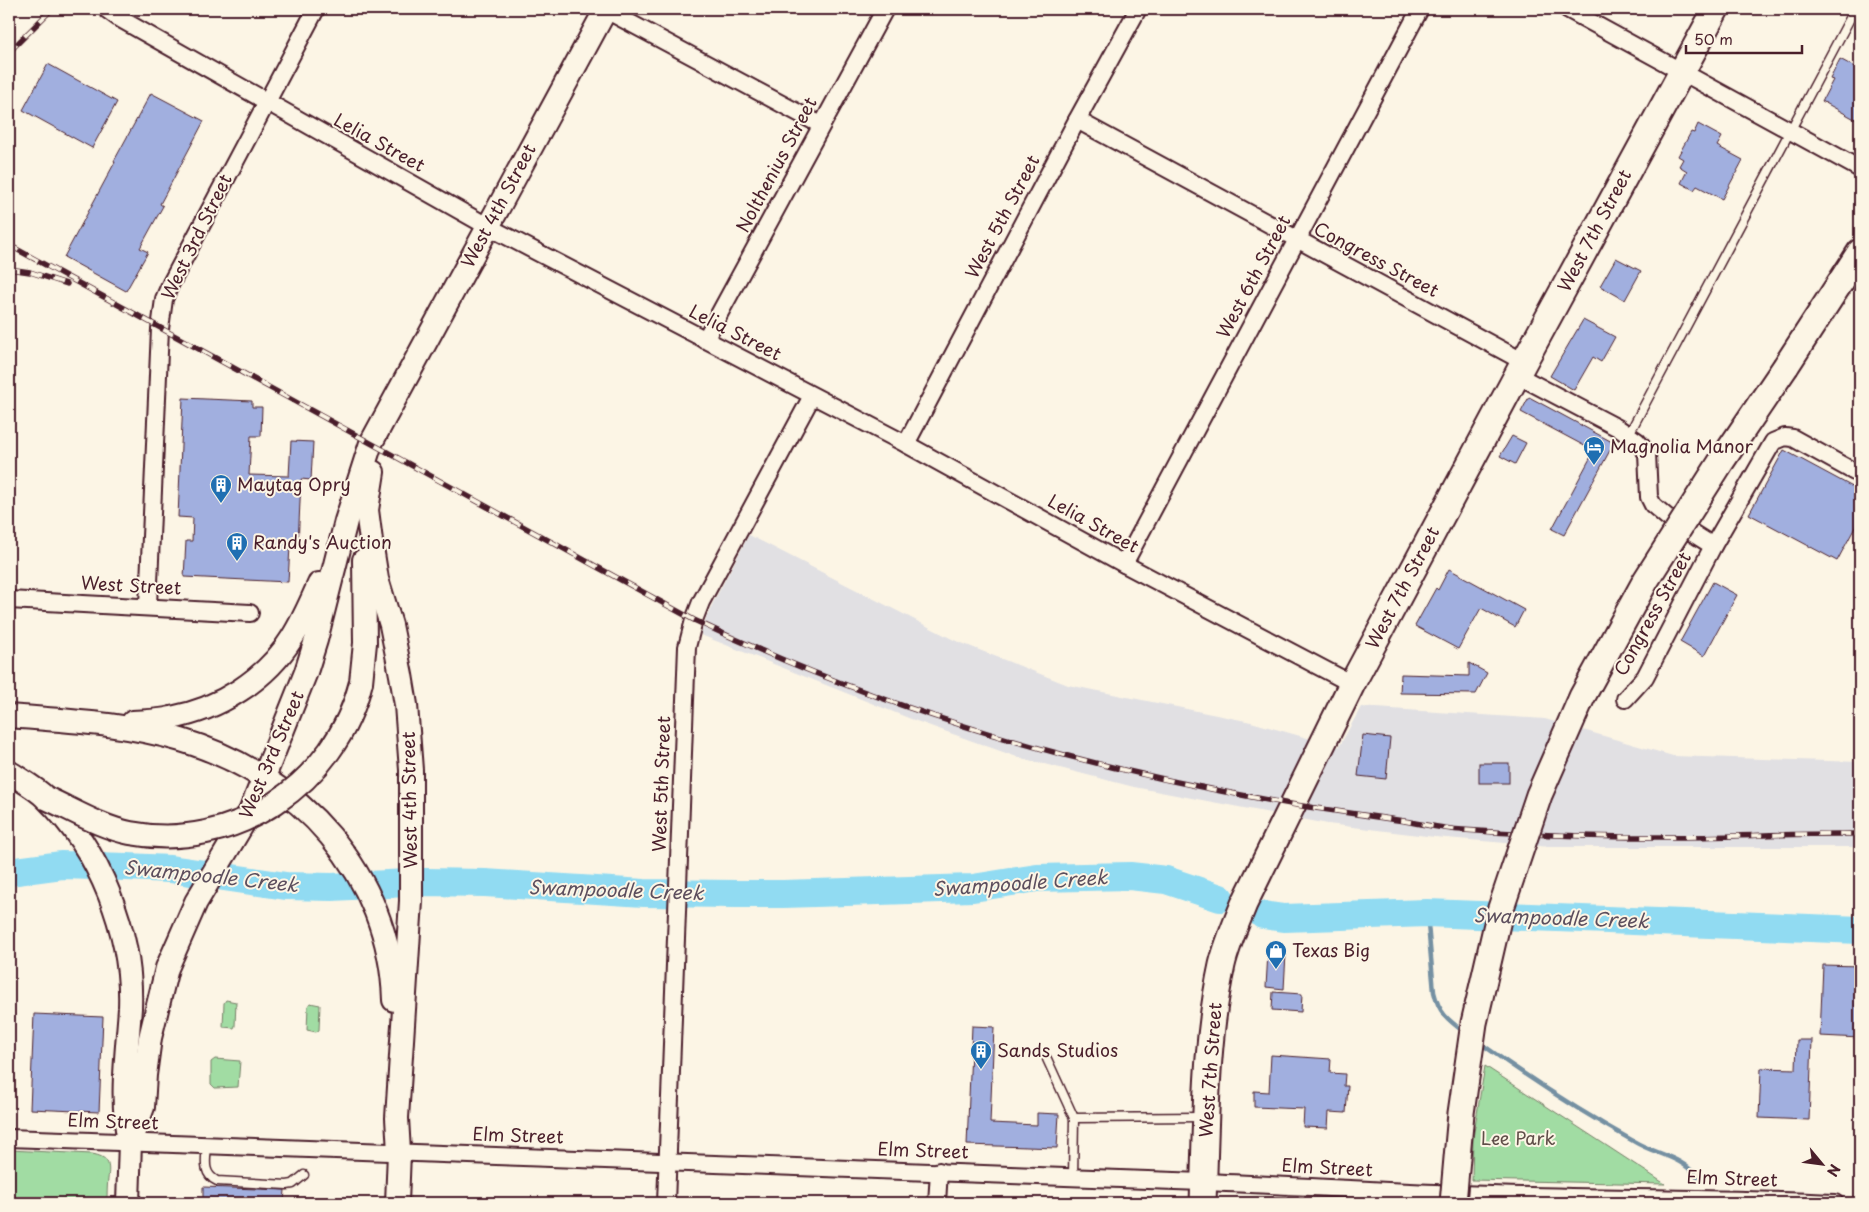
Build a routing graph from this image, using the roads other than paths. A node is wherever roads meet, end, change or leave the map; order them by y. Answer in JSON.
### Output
{"nodes":[{"id":1,"x":106,"y":9,"type":"edge"},
{"id":2,"x":316,"y":9,"type":"edge"},
{"id":3,"x":605,"y":9,"type":"edge"},
{"id":4,"x":885,"y":9,"type":"edge"},
{"id":5,"x":1138,"y":9,"type":"edge"},
{"id":6,"x":1420,"y":9,"type":"edge"},
{"id":7,"x":1567,"y":9,"type":"edge"},
{"id":8,"x":1716,"y":9,"type":"edge"},
{"id":9,"x":1855,"y":9,"type":"edge"},
{"id":10,"x":1681,"y":71,"type":"junction"},
{"id":11,"x":266,"y":103,"type":"junction"},
{"id":12,"x":1077,"y":120,"type":"junction"},
{"id":13,"x":821,"y":124,"type":"junction"},
{"id":14,"x":1790,"y":130,"type":"junction"},
{"id":15,"x":1860,"y":168,"type":"edge"},
{"id":16,"x":487,"y":226,"type":"junction"},
{"id":17,"x":1296,"y":240,"type":"junction"},
{"id":18,"x":1860,"y":252,"type":"edge"},
{"id":19,"x":705,"y":340,"type":"junction"},
{"id":20,"x":1521,"y":369,"type":"junction"},
{"id":21,"x":812,"y":396,"type":"junction"},
{"id":22,"x":392,"y":404,"type":"junction"},
{"id":23,"x":1629,"y":434,"type":"junction"},
{"id":24,"x":371,"y":444,"type":"joint"},
{"id":25,"x":906,"y":444,"type":"junction"},
{"id":26,"x":1860,"y":475,"type":"edge"},
{"id":27,"x":367,"y":510,"type":"junction"},
{"id":28,"x":346,"y":521,"type":"junction"},
{"id":29,"x":1713,"y":546,"type":"junction"},
{"id":30,"x":1124,"y":564,"type":"junction"},
{"id":31,"x":9,"y":600,"type":"edge"},
{"id":32,"x":148,"y":606,"type":"junction"},
{"id":33,"x":250,"y":612,"type":"dead end"},
{"id":34,"x":1352,"y":684,"type":"junction"},
{"id":35,"x":1625,"y":699,"type":"dead end"},
{"id":36,"x":9,"y":716,"type":"edge"},
{"id":37,"x":108,"y":724,"type":"junction"},
{"id":38,"x":9,"y":772,"type":"edge"},
{"id":39,"x":264,"y":778,"type":"junction"},
{"id":40,"x":46,"y":798,"type":"junction"},
{"id":41,"x":1047,"y":1059,"type":"dead end"},
{"id":42,"x":401,"y":1061,"type":"junction"},
{"id":43,"x":1207,"y":1117,"type":"junction"},
{"id":44,"x":1074,"y":1118,"type":"junction"},
{"id":45,"x":9,"y":1138,"type":"edge"},
{"id":46,"x":130,"y":1142,"type":"junction"},
{"id":47,"x":207,"y":1146,"type":"junction"},
{"id":48,"x":399,"y":1152,"type":"junction"},
{"id":49,"x":667,"y":1162,"type":"junction"},
{"id":50,"x":939,"y":1171,"type":"junction"},
{"id":51,"x":304,"y":1175,"type":"dead end"},
{"id":52,"x":1073,"y":1178,"type":"junction"},
{"id":53,"x":1204,"y":1192,"type":"edge"},
{"id":54,"x":1742,"y":1201,"type":"edge"},
{"id":55,"x":128,"y":1203,"type":"edge"},
{"id":56,"x":397,"y":1203,"type":"edge"},
{"id":57,"x":666,"y":1203,"type":"edge"},
{"id":58,"x":937,"y":1203,"type":"edge"},
{"id":59,"x":1453,"y":1203,"type":"edge"},
{"id":60,"x":1835,"y":1203,"type":"edge"}],
"edges":[{"from":1,"to":11,"type":"street","name":"Lelia Street"},
{"from":2,"to":11,"type":"street","name":"West 3rd Street"},
{"from":3,"to":13,"type":"street"},
{"from":3,"to":16,"type":"main road","name":"West 4th Street"},
{"from":4,"to":13,"type":"street","name":"Nolthenius Street"},
{"from":5,"to":12,"type":"street","name":"West 5th Street"},
{"from":6,"to":17,"type":"street","name":"West 6th Street"},
{"from":7,"to":10,"type":"street"},
{"from":8,"to":10,"type":"main road","name":"West 7th Street"},
{"from":9,"to":14,"type":"lane"},
{"from":10,"to":14,"type":"street"},
{"from":10,"to":20,"type":"main road","name":"West 7th Street"},
{"from":11,"to":16,"type":"street","name":"Lelia Street"},
{"from":11,"to":32,"type":"street","name":"West 3rd Street"},
{"from":12,"to":17,"type":"street","name":"Congress Street"},
{"from":12,"to":25,"type":"street","name":"West 5th Street"},
{"from":13,"to":19,"type":"street","name":"Nolthenius Street"},
{"from":14,"to":15,"type":"street"},
{"from":14,"to":23,"type":"lane"},
{"from":16,"to":19,"type":"street","name":"Lelia Street"},
{"from":16,"to":22,"type":"main road","name":"West 4th Street"},
{"from":17,"to":20,"type":"street","name":"Congress Street"},
{"from":17,"to":30,"type":"street","name":"West 6th Street"},
{"from":18,"to":59,"type":"main road","bridge":true},
{"from":19,"to":21,"type":"street","name":"Lelia Street"},
{"from":20,"to":23,"type":"street","name":"Congress Street"},
{"from":20,"to":34,"type":"main road","name":"West 7th Street"},
{"from":21,"to":25,"type":"street","name":"Lelia Street"},
{"from":21,"to":49,"type":"street","name":"West 5th Street"},
{"from":22,"to":24,"type":"main road","name":"West 4th Street"},
{"from":22,"to":27,"type":"main road","name":"West 4th Street"},
{"from":23,"to":29,"type":"street","name":"Congress Street"},
{"from":24,"to":28,"type":"main road","name":"West 3rd Street"},
{"from":25,"to":30,"type":"street","name":"Lelia Street"},
{"from":26,"to":29,"type":"street","name":"Congress Street"},
{"from":27,"to":40,"type":"main road","bridge":true},
{"from":27,"to":42,"type":"main road","name":"West 4th Street"},
{"from":28,"to":37,"type":"main road"},
{"from":28,"to":39,"type":"main road","name":"West 3rd Street"},
{"from":29,"to":35,"type":"street","name":"Congress Street"},
{"from":30,"to":34,"type":"street","name":"Lelia Street"},
{"from":31,"to":32,"type":"street","name":"West Street"},
{"from":32,"to":33,"type":"street","name":"West Street"},
{"from":34,"to":43,"type":"main road","name":"West 7th Street"},
{"from":36,"to":37,"type":"main road"},
{"from":37,"to":39,"type":"main road"},
{"from":38,"to":40,"type":"main road"},
{"from":39,"to":42,"type":"main road"},
{"from":39,"to":46,"type":"main road","name":"West 3rd Street"},
{"from":40,"to":46,"type":"main road"},
{"from":41,"to":44,"type":"lane"},
{"from":42,"to":48,"type":"main road","name":"West 4th Street"},
{"from":43,"to":44,"type":"lane"},
{"from":43,"to":53,"type":"main road","name":"West 7th Street"},
{"from":44,"to":52,"type":"lane"},
{"from":45,"to":46,"type":"street","name":"Elm Street"},
{"from":46,"to":47,"type":"street","name":"Elm Street"},
{"from":46,"to":55,"type":"main road","name":"West 3rd Street"},
{"from":47,"to":48,"type":"street","name":"Elm Street"},
{"from":47,"to":51,"type":"lane"},
{"from":48,"to":49,"type":"street","name":"Elm Street"},
{"from":48,"to":56,"type":"main road","name":"West 4th Street"},
{"from":49,"to":50,"type":"street","name":"Elm Street"},
{"from":49,"to":57,"type":"street","name":"West 5th Street"},
{"from":50,"to":52,"type":"street","name":"Elm Street"},
{"from":50,"to":58,"type":"street"},
{"from":52,"to":53,"type":"street","name":"Elm Street"},
{"from":53,"to":54,"type":"street","name":"Elm Street"},
{"from":54,"to":60,"type":"street","name":"Elm Street"}]}
